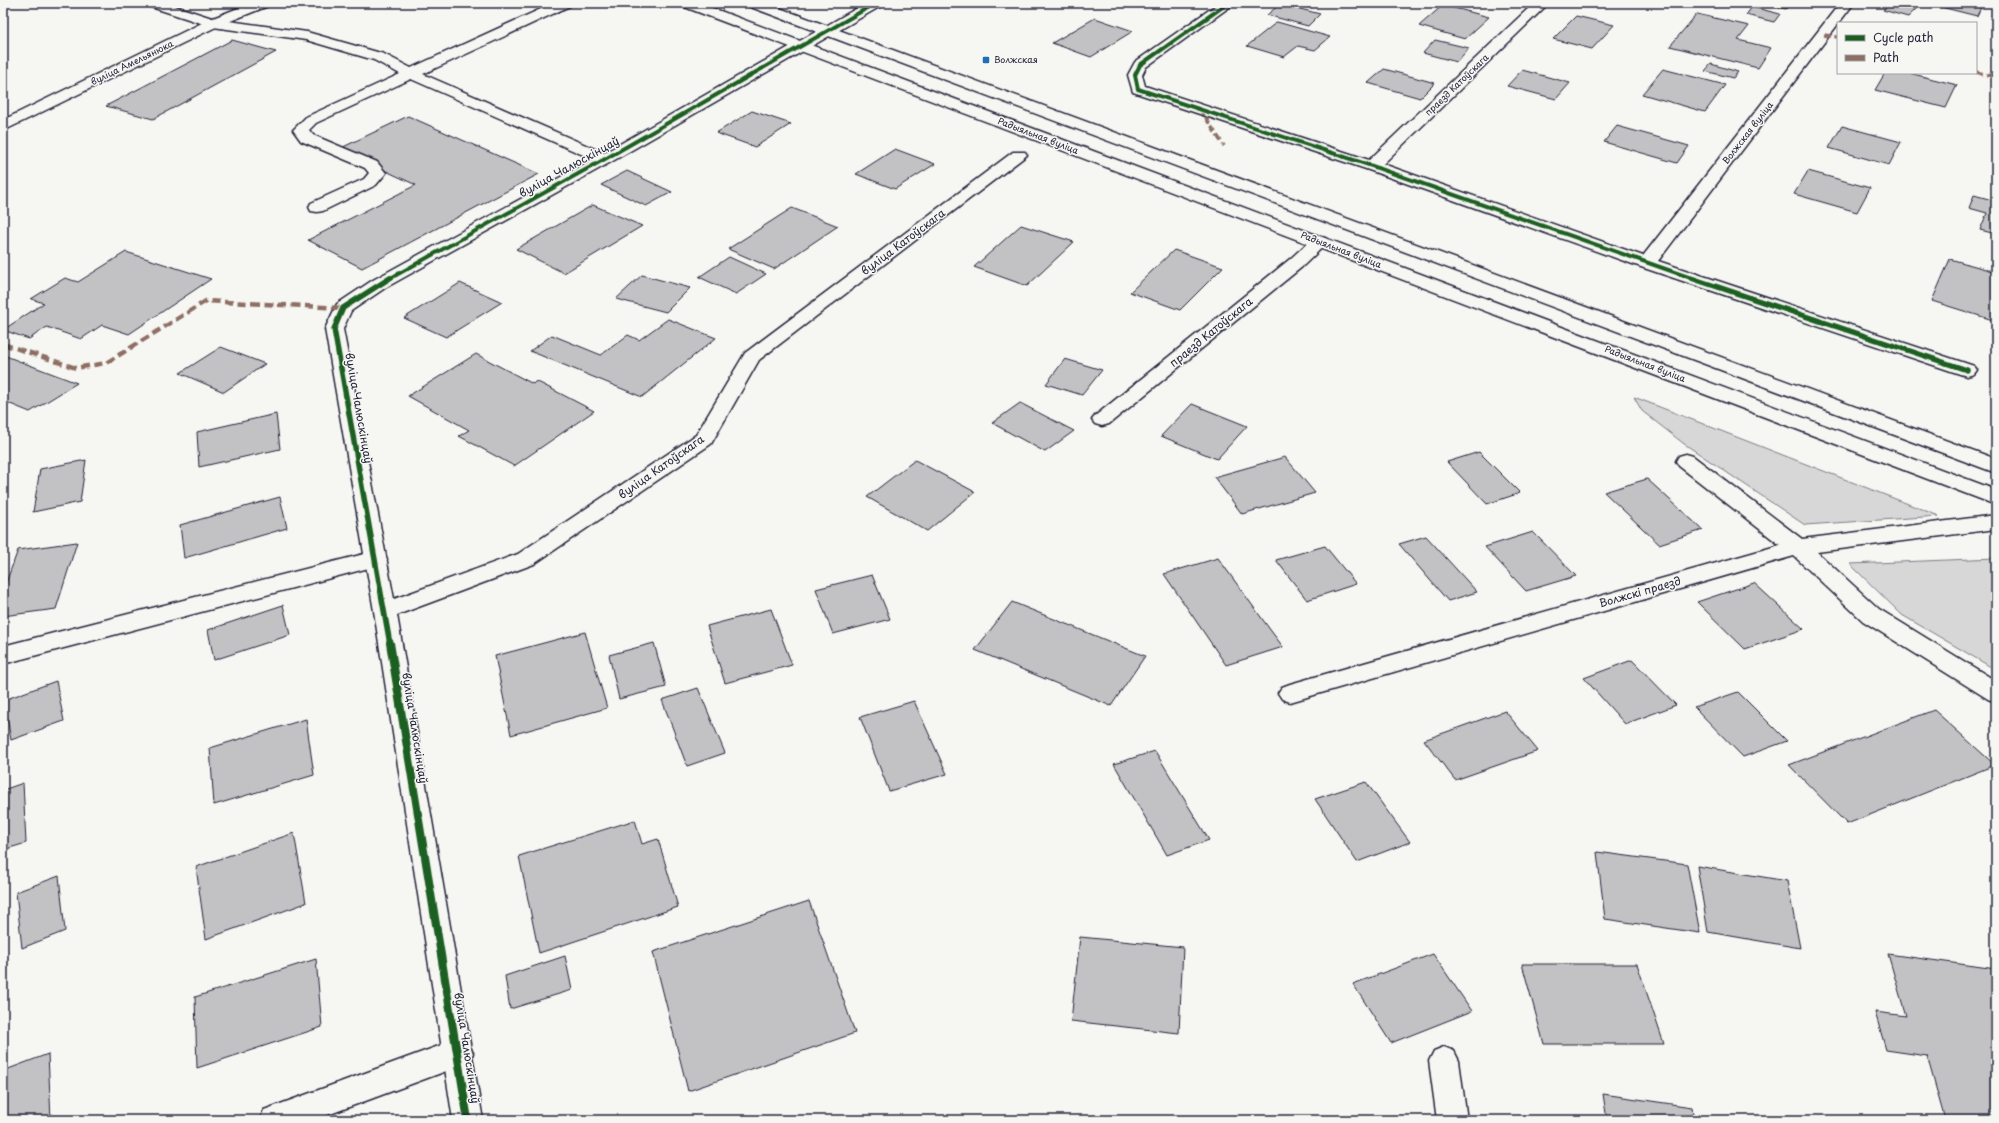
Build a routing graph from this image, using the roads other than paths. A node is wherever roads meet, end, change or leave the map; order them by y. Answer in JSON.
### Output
{"nodes":[{"id":1,"x":153,"y":3,"type":"edge"},
{"id":2,"x":262,"y":3,"type":"edge"},
{"id":3,"x":565,"y":3,"type":"edge"},
{"id":4,"x":687,"y":3,"type":"edge"},
{"id":5,"x":753,"y":3,"type":"edge"},
{"id":6,"x":876,"y":3,"type":"edge"},
{"id":7,"x":1228,"y":3,"type":"edge"},
{"id":8,"x":1542,"y":3,"type":"edge"},
{"id":9,"x":1847,"y":3,"type":"edge"},
{"id":10,"x":213,"y":24,"type":"junction"},
{"id":11,"x":827,"y":30,"type":"junction"},
{"id":12,"x":800,"y":46,"type":"junction"},
{"id":13,"x":411,"y":74,"type":"junction"},
{"id":14,"x":3,"y":126,"type":"edge"},
{"id":15,"x":1019,"y":155,"type":"dead end"},
{"id":16,"x":605,"y":159,"type":"junction"},
{"id":17,"x":1372,"y":166,"type":"junction"},
{"id":18,"x":317,"y":207,"type":"dead end"},
{"id":19,"x":1319,"y":242,"type":"junction"},
{"id":20,"x":1647,"y":263,"type":"junction"},
{"id":21,"x":1967,"y":370,"type":"dead end"},
{"id":22,"x":1102,"y":420,"type":"dead end"},
{"id":23,"x":1686,"y":461,"type":"dead end"},
{"id":24,"x":1996,"y":466,"type":"edge"},
{"id":25,"x":1996,"y":498,"type":"edge"},
{"id":26,"x":1996,"y":522,"type":"edge"},
{"id":27,"x":1798,"y":547,"type":"junction"},
{"id":28,"x":376,"y":559,"type":"junction"},
{"id":29,"x":385,"y":611,"type":"junction"},
{"id":30,"x":3,"y":655,"type":"edge"},
{"id":31,"x":1290,"y":693,"type":"dead end"},
{"id":32,"x":1996,"y":694,"type":"edge"},
{"id":33,"x":458,"y":1053,"type":"junction"},
{"id":34,"x":1444,"y":1061,"type":"dead end"},
{"id":35,"x":275,"y":1120,"type":"edge"},
{"id":36,"x":468,"y":1120,"type":"edge"},
{"id":37,"x":1452,"y":1120,"type":"edge"}],
"edges":[{"from":1,"to":10,"type":"street"},
{"from":2,"to":10,"type":"street","name":"вуліца Амельянюка"},
{"from":3,"to":13,"type":"street"},
{"from":4,"to":12,"type":"street","name":"Радыяльная вуліца"},
{"from":5,"to":11,"type":"street"},
{"from":6,"to":11,"type":"street","name":"вуліца Чалюскінцаў"},
{"from":7,"to":17,"type":"street"},
{"from":8,"to":17,"type":"street","name":"праезд Катоўскага"},
{"from":9,"to":20,"type":"street","name":"Волжская вуліца"},
{"from":10,"to":13,"type":"street"},
{"from":10,"to":14,"type":"street","name":"вуліца Амельянюка"},
{"from":11,"to":12,"type":"street","name":"вуліца Чалюскінцаў"},
{"from":11,"to":24,"type":"street"},
{"from":12,"to":16,"type":"street","name":"вуліца Чалюскінцаў"},
{"from":12,"to":19,"type":"street","name":"Радыяльная вуліца"},
{"from":13,"to":16,"type":"street"},
{"from":13,"to":18,"type":"street"},
{"from":15,"to":29,"type":"street","name":"вуліца Катоўскага"},
{"from":16,"to":28,"type":"street","name":"вуліца Чалюскінцаў"},
{"from":17,"to":20,"type":"street"},
{"from":19,"to":22,"type":"street","name":"праезд Катоўскага"},
{"from":19,"to":25,"type":"street","name":"Радыяльная вуліца"},
{"from":20,"to":21,"type":"street"},
{"from":23,"to":27,"type":"street"},
{"from":26,"to":27,"type":"street","name":"Волжскі праезд"},
{"from":27,"to":31,"type":"street","name":"Волжскі праезд"},
{"from":27,"to":32,"type":"street"},
{"from":28,"to":29,"type":"street","name":"вуліца Чалюскінцаў"},
{"from":28,"to":30,"type":"street"},
{"from":29,"to":33,"type":"street","name":"вуліца Чалюскінцаў"},
{"from":33,"to":35,"type":"street"},
{"from":33,"to":36,"type":"street","name":"вуліца Чалюскінцаў"},
{"from":34,"to":37,"type":"street"}]}
